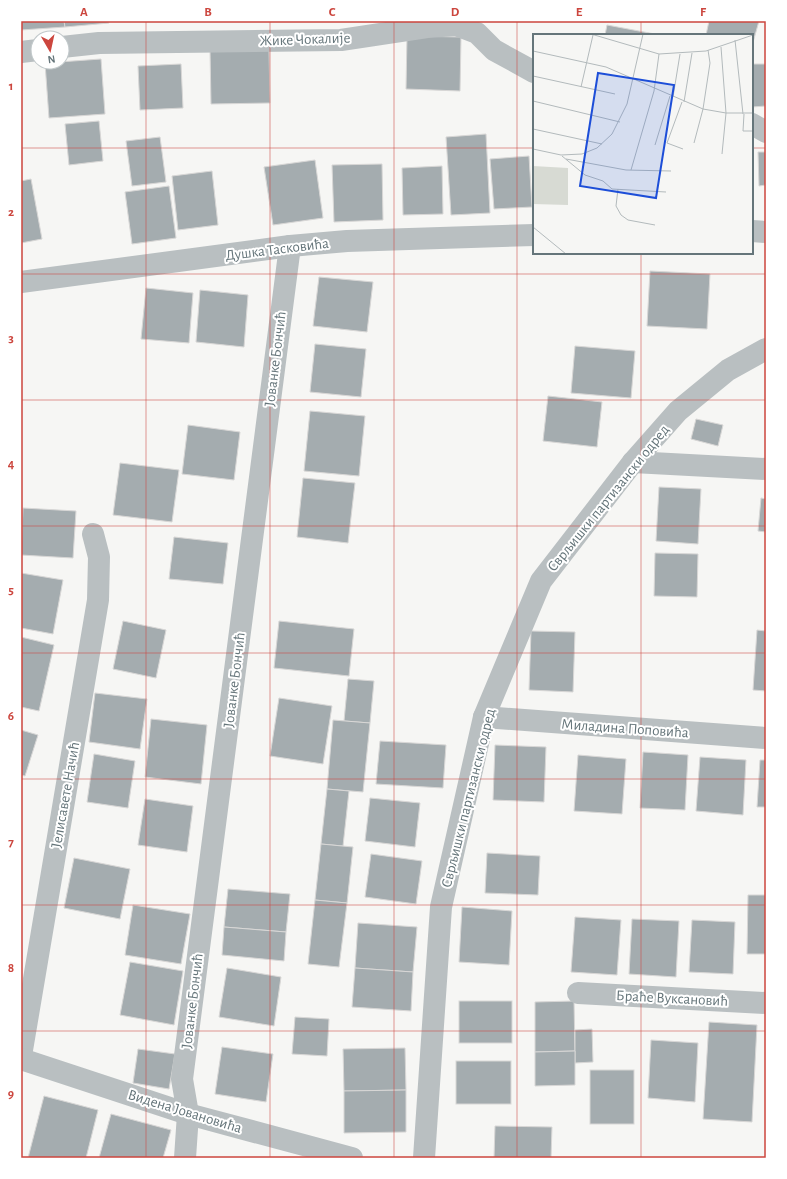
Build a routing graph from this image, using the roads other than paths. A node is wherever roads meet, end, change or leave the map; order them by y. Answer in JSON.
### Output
{"nodes":[{"id":1,"x":390,"y":27,"type":"edge"},
{"id":2,"x":70,"y":46,"type":"edge"},
{"id":3,"x":533,"y":71,"type":"edge"},
{"id":4,"x":753,"y":125,"type":"edge"},
{"id":5,"x":766,"y":132,"type":"edge"},
{"id":6,"x":753,"y":231,"type":"edge"},
{"id":7,"x":766,"y":232,"type":"edge"},
{"id":8,"x":533,"y":235,"type":"edge"},
{"id":9,"x":290,"y":246,"type":"junction"},
{"id":10,"x":21,"y":282,"type":"edge"},
{"id":11,"x":766,"y":349,"type":"edge"},
{"id":12,"x":634,"y":462,"type":"junction"},
{"id":13,"x":766,"y":469,"type":"edge"},
{"id":14,"x":93,"y":534,"type":"dead end"},
{"id":15,"x":484,"y":717,"type":"junction"},
{"id":16,"x":766,"y":738,"type":"edge"},
{"id":17,"x":578,"y":993,"type":"dead end"},
{"id":18,"x":766,"y":1003,"type":"edge"},
{"id":19,"x":21,"y":1057,"type":"edge"},
{"id":20,"x":188,"y":1114,"type":"junction"},
{"id":21,"x":186,"y":1158,"type":"edge"},
{"id":22,"x":352,"y":1158,"type":"edge"},
{"id":23,"x":424,"y":1158,"type":"edge"}],
"edges":[{"from":1,"to":2,"type":"street","name":"Жике Чокалије"},
{"from":1,"to":3,"type":"street","name":"Жике Чокалије"},
{"from":4,"to":5,"type":"street"},
{"from":6,"to":7,"type":"street"},
{"from":8,"to":9,"type":"street","name":"Душка Тасковића"},
{"from":9,"to":10,"type":"street","name":"Душка Тасковића"},
{"from":9,"to":20,"type":"street","name":"Јованке Бончић"},
{"from":11,"to":12,"type":"street","name":"Сврљишки партизански одред"},
{"from":12,"to":13,"type":"street"},
{"from":12,"to":15,"type":"street","name":"Сврљишки партизански одред"},
{"from":14,"to":19,"type":"street","name":"Јелисавете Начић"},
{"from":15,"to":16,"type":"street","name":"Миладина Поповића"},
{"from":15,"to":23,"type":"street","name":"Сврљишки партизански одред"},
{"from":17,"to":18,"type":"street","name":"Браће Вуксановић"},
{"from":19,"to":20,"type":"street","name":"Видена Јовановића"},
{"from":20,"to":21,"type":"street","name":"Јованке Бончић"},
{"from":20,"to":22,"type":"street","name":"Видена Јовановића"}]}
